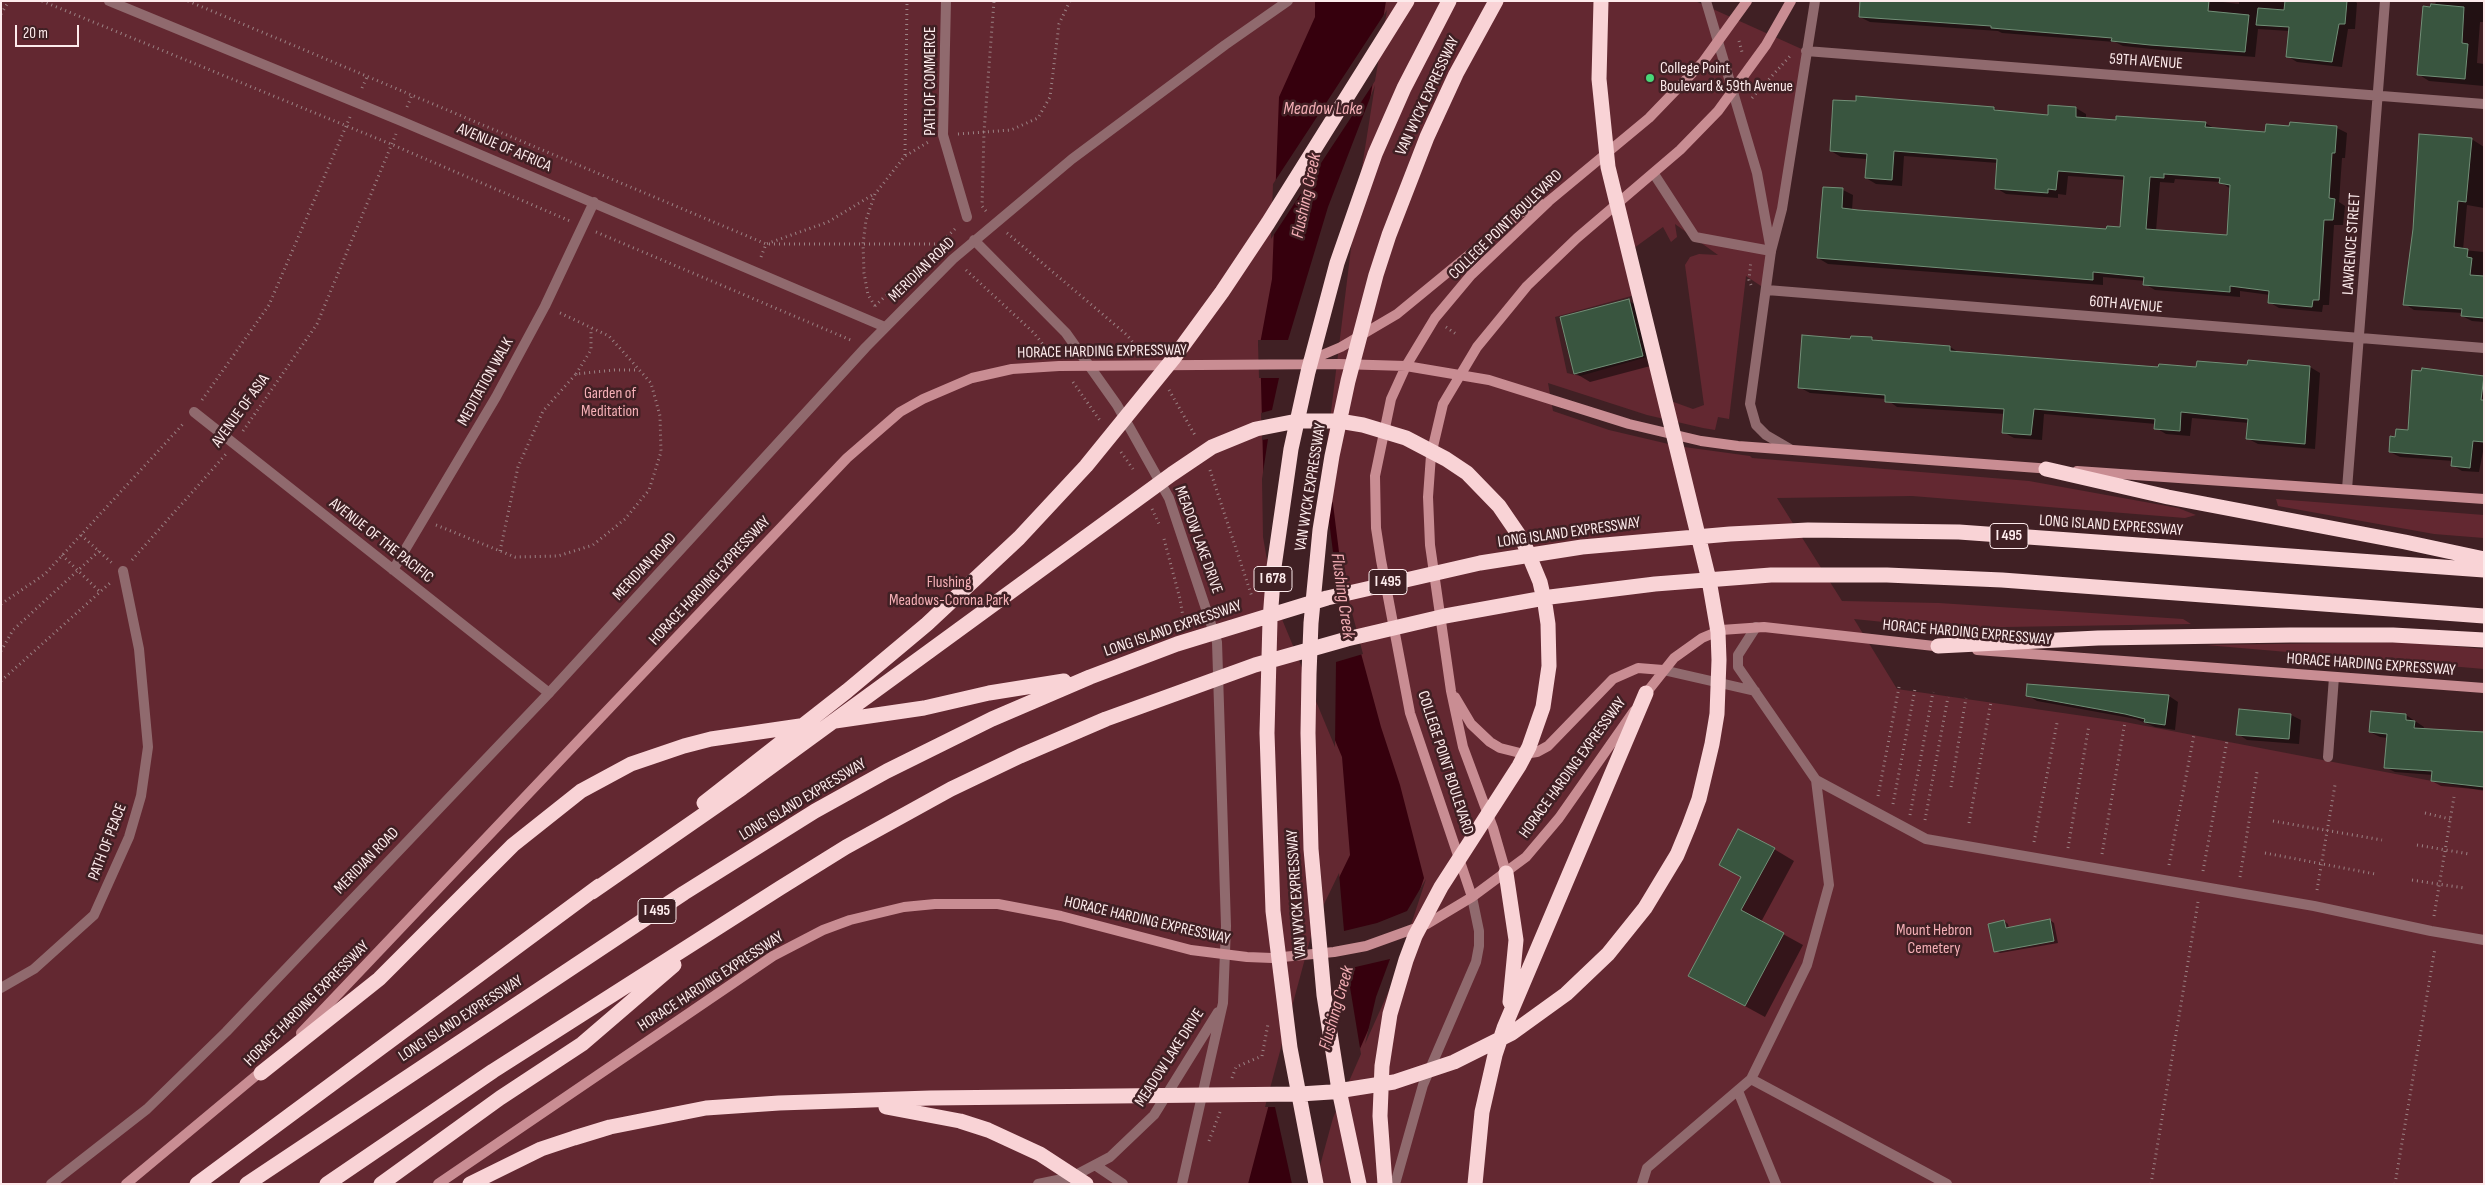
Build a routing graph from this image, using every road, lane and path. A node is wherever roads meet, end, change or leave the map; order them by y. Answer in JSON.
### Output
{"nodes":[{"id":1,"x":9,"y":1,"type":"edge"},
{"id":2,"x":42,"y":1,"type":"edge"},
{"id":3,"x":109,"y":1,"type":"edge"},
{"id":4,"x":188,"y":1,"type":"edge"},
{"id":5,"x":907,"y":1,"type":"edge"},
{"id":6,"x":946,"y":1,"type":"edge"},
{"id":7,"x":994,"y":1,"type":"edge"},
{"id":8,"x":1070,"y":1,"type":"edge"},
{"id":9,"x":1288,"y":1,"type":"edge"},
{"id":10,"x":1407,"y":1,"type":"edge"},
{"id":11,"x":1448,"y":1,"type":"edge"},
{"id":12,"x":1496,"y":1,"type":"edge"},
{"id":13,"x":1601,"y":1,"type":"edge"},
{"id":14,"x":1706,"y":1,"type":"edge"},
{"id":15,"x":1747,"y":1,"type":"edge"},
{"id":16,"x":1790,"y":1,"type":"edge"},
{"id":17,"x":1815,"y":1,"type":"edge"},
{"id":18,"x":2385,"y":1,"type":"edge"},
{"id":19,"x":1,"y":14,"type":"edge"},
{"id":20,"x":1739,"y":41,"type":"dead end"},
{"id":21,"x":1718,"y":42,"type":"junction"},
{"id":22,"x":1806,"y":51,"type":"junction"},
{"id":23,"x":1743,"y":55,"type":"dead end"},
{"id":24,"x":367,"y":77,"type":"junction"},
{"id":25,"x":1731,"y":92,"type":"junction"},
{"id":26,"x":412,"y":95,"type":"junction"},
{"id":27,"x":2377,"y":96,"type":"junction"},
{"id":28,"x":356,"y":102,"type":"junction"},
{"id":29,"x":1747,"y":103,"type":"dead end"},
{"id":30,"x":2484,"y":104,"type":"edge"},
{"id":31,"x":401,"y":121,"type":"junction"},
{"id":32,"x":346,"y":126,"type":"junction"},
{"id":33,"x":984,"y":132,"type":"junction"},
{"id":34,"x":944,"y":135,"type":"junction"},
{"id":35,"x":393,"y":145,"type":"junction"},
{"id":36,"x":905,"y":156,"type":"junction"},
{"id":37,"x":1654,"y":174,"type":"junction"},
{"id":38,"x":875,"y":194,"type":"junction"},
{"id":39,"x":1549,"y":201,"type":"junction"},
{"id":40,"x":594,"y":202,"type":"junction"},
{"id":41,"x":982,"y":206,"type":"junction"},
{"id":42,"x":986,"y":211,"type":"dead end"},
{"id":43,"x":967,"y":217,"type":"junction"},
{"id":44,"x":583,"y":226,"type":"junction"},
{"id":45,"x":974,"y":240,"type":"junction"},
{"id":46,"x":766,"y":244,"type":"junction"},
{"id":47,"x":863,"y":244,"type":"junction"},
{"id":48,"x":938,"y":244,"type":"junction"},
{"id":49,"x":943,"y":249,"type":"dead end"},
{"id":50,"x":1771,"y":250,"type":"junction"},
{"id":51,"x":966,"y":270,"type":"dead end"},
{"id":52,"x":754,"y":272,"type":"junction"},
{"id":53,"x":1767,"y":290,"type":"junction"},
{"id":54,"x":545,"y":306,"type":"junction"},
{"id":55,"x":875,"y":306,"type":"junction"},
{"id":56,"x":865,"y":318,"type":"junction"},
{"id":57,"x":1443,"y":325,"type":"dead end"},
{"id":58,"x":885,"y":327,"type":"junction"},
{"id":59,"x":591,"y":328,"type":"junction"},
{"id":60,"x":1456,"y":334,"type":"dead end"},
{"id":61,"x":2360,"y":338,"type":"junction"},
{"id":62,"x":849,"y":339,"type":"junction"},
{"id":63,"x":866,"y":347,"type":"junction"},
{"id":64,"x":2484,"y":348,"type":"edge"},
{"id":65,"x":1052,"y":356,"type":"dead end"},
{"id":66,"x":1298,"y":365,"type":"junction"},
{"id":67,"x":1406,"y":366,"type":"junction"},
{"id":68,"x":640,"y":370,"type":"junction"},
{"id":69,"x":576,"y":374,"type":"junction"},
{"id":70,"x":1459,"y":374,"type":"junction"},
{"id":71,"x":1070,"y":378,"type":"dead end"},
{"id":72,"x":194,"y":412,"type":"junction"},
{"id":73,"x":1103,"y":425,"type":"dead end"},
{"id":74,"x":234,"y":445,"type":"junction"},
{"id":75,"x":1119,"y":449,"type":"dead end"},
{"id":76,"x":1790,"y":449,"type":"junction"},
{"id":77,"x":2046,"y":468,"type":"junction"},
{"id":78,"x":1135,"y":473,"type":"dead end"},
{"id":79,"x":2346,"y":488,"type":"junction"},
{"id":80,"x":2484,"y":499,"type":"edge"},
{"id":81,"x":1150,"y":505,"type":"dead end"},
{"id":82,"x":424,"y":520,"type":"junction"},
{"id":83,"x":1161,"y":529,"type":"dead end"},
{"id":84,"x":81,"y":535,"type":"junction"},
{"id":85,"x":1164,"y":537,"type":"dead end"},
{"id":86,"x":99,"y":551,"type":"junction"},
{"id":87,"x":500,"y":551,"type":"junction"},
{"id":88,"x":62,"y":556,"type":"junction"},
{"id":89,"x":2484,"y":559,"type":"edge"},
{"id":90,"x":393,"y":570,"type":"junction"},
{"id":91,"x":2484,"y":570,"type":"edge"},
{"id":92,"x":78,"y":571,"type":"junction"},
{"id":93,"x":123,"y":572,"type":"junction"},
{"id":94,"x":100,"y":592,"type":"junction"},
{"id":95,"x":1,"y":604,"type":"edge"},
{"id":96,"x":2484,"y":616,"type":"edge"},
{"id":97,"x":1756,"y":627,"type":"junction"},
{"id":98,"x":1185,"y":628,"type":"dead end"},
{"id":99,"x":2484,"y":640,"type":"edge"},
{"id":100,"x":1938,"y":646,"type":"junction"},
{"id":101,"x":1,"y":651,"type":"edge"},
{"id":102,"x":1663,"y":670,"type":"junction"},
{"id":103,"x":1090,"y":677,"type":"junction"},
{"id":104,"x":2334,"y":677,"type":"junction"},
{"id":105,"x":1,"y":681,"type":"edge"},
{"id":106,"x":1900,"y":687,"type":"dead end"},
{"id":107,"x":2484,"y":688,"type":"edge"},
{"id":108,"x":1916,"y":689,"type":"dead end"},
{"id":109,"x":1451,"y":691,"type":"junction"},
{"id":110,"x":1755,"y":691,"type":"junction"},
{"id":111,"x":1933,"y":692,"type":"dead end"},
{"id":112,"x":549,"y":693,"type":"junction"},
{"id":113,"x":1646,"y":693,"type":"junction"},
{"id":114,"x":1948,"y":697,"type":"dead end"},
{"id":115,"x":1966,"y":698,"type":"dead end"},
{"id":116,"x":1991,"y":702,"type":"dead end"},
{"id":117,"x":2125,"y":722,"type":"dead end"},
{"id":118,"x":2057,"y":723,"type":"dead end"},
{"id":119,"x":2089,"y":725,"type":"dead end"},
{"id":120,"x":2194,"y":735,"type":"dead end"},
{"id":121,"x":2227,"y":741,"type":"dead end"},
{"id":122,"x":2328,"y":757,"type":"dead end"},
{"id":123,"x":2257,"y":772,"type":"dead end"},
{"id":124,"x":1816,"y":780,"type":"junction"},
{"id":125,"x":2335,"y":785,"type":"dead end"},
{"id":126,"x":1951,"y":787,"type":"dead end"},
{"id":127,"x":2454,"y":797,"type":"dead end"},
{"id":128,"x":1878,"y":799,"type":"dead end"},
{"id":129,"x":1893,"y":808,"type":"dead end"},
{"id":130,"x":2425,"y":813,"type":"dead end"},
{"id":131,"x":1910,"y":815,"type":"dead end"},
{"id":132,"x":2450,"y":819,"type":"junction"},
{"id":133,"x":1924,"y":820,"type":"dead end"},
{"id":134,"x":2273,"y":821,"type":"dead end"},
{"id":135,"x":1968,"y":823,"type":"dead end"},
{"id":136,"x":2327,"y":830,"type":"junction"},
{"id":137,"x":2382,"y":840,"type":"dead end"},
{"id":138,"x":2417,"y":845,"type":"dead end"},
{"id":139,"x":2445,"y":850,"type":"junction"},
{"id":140,"x":2265,"y":853,"type":"dead end"},
{"id":141,"x":2469,"y":854,"type":"dead end"},
{"id":142,"x":2031,"y":857,"type":"junction"},
{"id":143,"x":2066,"y":863,"type":"junction"},
{"id":144,"x":2321,"y":864,"type":"junction"},
{"id":145,"x":2099,"y":869,"type":"junction"},
{"id":146,"x":1506,"y":873,"type":"junction"},
{"id":147,"x":2375,"y":874,"type":"dead end"},
{"id":148,"x":2167,"y":880,"type":"junction"},
{"id":149,"x":2412,"y":880,"type":"dead end"},
{"id":150,"x":2439,"y":884,"type":"junction"},
{"id":151,"x":2200,"y":887,"type":"junction"},
{"id":152,"x":2464,"y":888,"type":"dead end"},
{"id":153,"x":592,"y":892,"type":"junction"},
{"id":154,"x":2237,"y":893,"type":"junction"},
{"id":155,"x":1472,"y":897,"type":"junction"},
{"id":156,"x":2314,"y":906,"type":"junction"},
{"id":157,"x":716,"y":929,"type":"junction"},
{"id":158,"x":2434,"y":932,"type":"junction"},
{"id":159,"x":2484,"y":940,"type":"edge"},
{"id":160,"x":1,"y":988,"type":"edge"},
{"id":161,"x":1223,"y":1003,"type":"junction"},
{"id":162,"x":1504,"y":1028,"type":"junction"},
{"id":163,"x":261,"y":1072,"type":"junction"},
{"id":164,"x":1751,"y":1080,"type":"junction"},
{"id":165,"x":1738,"y":1091,"type":"junction"},
{"id":166,"x":857,"y":1102,"type":"junction"},
{"id":167,"x":1095,"y":1165,"type":"junction"},
{"id":168,"x":51,"y":1184,"type":"edge"},
{"id":169,"x":126,"y":1184,"type":"edge"},
{"id":170,"x":197,"y":1184,"type":"edge"},
{"id":171,"x":247,"y":1184,"type":"edge"},
{"id":172,"x":327,"y":1184,"type":"edge"},
{"id":173,"x":381,"y":1184,"type":"edge"},
{"id":174,"x":438,"y":1184,"type":"edge"},
{"id":175,"x":470,"y":1184,"type":"edge"},
{"id":176,"x":1038,"y":1184,"type":"edge"},
{"id":177,"x":1086,"y":1184,"type":"edge"},
{"id":178,"x":1123,"y":1184,"type":"edge"},
{"id":179,"x":1182,"y":1184,"type":"edge"},
{"id":180,"x":1316,"y":1184,"type":"edge"},
{"id":181,"x":1359,"y":1184,"type":"edge"},
{"id":182,"x":1384,"y":1184,"type":"edge"},
{"id":183,"x":1395,"y":1184,"type":"edge"},
{"id":184,"x":1475,"y":1184,"type":"edge"},
{"id":185,"x":1642,"y":1184,"type":"edge"},
{"id":186,"x":1776,"y":1184,"type":"edge"},
{"id":187,"x":1947,"y":1184,"type":"edge"},
{"id":188,"x":2151,"y":1184,"type":"edge"},
{"id":189,"x":2395,"y":1184,"type":"edge"}],
"edges":[{"from":1,"to":19,"type":"path"},
{"from":2,"to":32,"type":"path"},
{"from":3,"to":28,"type":"street","name":"AVENUE OF AFRICA"},
{"from":4,"to":24,"type":"path"},
{"from":5,"to":36,"type":"path"},
{"from":6,"to":34,"type":"street","name":"PATH OF COMMERCE"},
{"from":7,"to":33,"type":"path"},
{"from":8,"to":33,"type":"path"},
{"from":9,"to":45,"type":"street","name":"MERIDIAN ROAD"},
{"from":10,"to":153,"type":"highway"},
{"from":11,"to":180,"type":"highway","name":"VAN WYCK EXPRESSWAY","number":"I 678"},
{"from":12,"to":181,"type":"highway","name":"VAN WYCK EXPRESSWAY","number":"I 678"},
{"from":13,"to":166,"type":"highway"},
{"from":14,"to":21,"type":"street"},
{"from":15,"to":21,"type":"main road","name":"COLLEGE POINT BOULEVARD"},
{"from":16,"to":25,"type":"main road","name":"COLLEGE POINT BOULEVARD"},
{"from":17,"to":22,"type":"street"},
{"from":18,"to":27,"type":"street","name":"LAWRENCE STREET"},
{"from":20,"to":23,"type":"path"},
{"from":21,"to":25,"type":"street"},
{"from":21,"to":39,"type":"main road","name":"COLLEGE POINT BOULEVARD"},
{"from":22,"to":27,"type":"street","name":"59TH AVENUE"},
{"from":22,"to":29,"type":"path"},
{"from":22,"to":50,"type":"street"},
{"from":24,"to":26,"type":"path"},
{"from":24,"to":28,"type":"path"},
{"from":25,"to":37,"type":"main road","name":"COLLEGE POINT BOULEVARD"},
{"from":25,"to":50,"type":"street"},
{"from":26,"to":31,"type":"path","name":"AVENUE OF ASIA"},
{"from":26,"to":46,"type":"path"},
{"from":27,"to":30,"type":"street","name":"59TH AVENUE"},
{"from":27,"to":61,"type":"street","name":"LAWRENCE STREET"},
{"from":28,"to":31,"type":"street","name":"AVENUE OF AFRICA"},
{"from":28,"to":32,"type":"path"},
{"from":31,"to":35,"type":"path","name":"AVENUE OF ASIA"},
{"from":31,"to":40,"type":"street","name":"AVENUE OF AFRICA"},
{"from":32,"to":35,"type":"path"},
{"from":32,"to":72,"type":"path"},
{"from":33,"to":34,"type":"path"},
{"from":33,"to":41,"type":"path"},
{"from":34,"to":36,"type":"path"},
{"from":34,"to":43,"type":"street","name":"PATH OF COMMERCE"},
{"from":35,"to":44,"type":"path"},
{"from":35,"to":74,"type":"path","name":"AVENUE OF ASIA"},
{"from":36,"to":38,"type":"path"},
{"from":37,"to":50,"type":"street"},
{"from":37,"to":70,"type":"main road","name":"COLLEGE POINT BOULEVARD"},
{"from":38,"to":46,"type":"path"},
{"from":38,"to":47,"type":"path"},
{"from":39,"to":66,"type":"main road"},
{"from":39,"to":67,"type":"main road","name":"COLLEGE POINT BOULEVARD"},
{"from":40,"to":44,"type":"street","name":"MEDITATION WALK"},
{"from":40,"to":52,"type":"street","name":"AVENUE OF AFRICA"},
{"from":41,"to":42,"type":"path"},
{"from":41,"to":43,"type":"path"},
{"from":43,"to":48,"type":"path"},
{"from":44,"to":54,"type":"street","name":"MEDITATION WALK"},
{"from":44,"to":62,"type":"path"},
{"from":45,"to":58,"type":"street","name":"MERIDIAN ROAD"},
{"from":45,"to":161,"type":"street","name":"MEADOW LAKE DRIVE"},
{"from":46,"to":47,"type":"path"},
{"from":46,"to":52,"type":"path"},
{"from":47,"to":48,"type":"path"},
{"from":47,"to":55,"type":"path"},
{"from":48,"to":49,"type":"path"},
{"from":48,"to":55,"type":"path"},
{"from":50,"to":53,"type":"street"},
{"from":51,"to":65,"type":"path"},
{"from":52,"to":56,"type":"street","name":"AVENUE OF AFRICA"},
{"from":53,"to":61,"type":"street","name":"60TH AVENUE"},
{"from":53,"to":76,"type":"street"},
{"from":54,"to":59,"type":"path"},
{"from":54,"to":82,"type":"street","name":"MEDITATION WALK"},
{"from":55,"to":56,"type":"path"},
{"from":56,"to":58,"type":"street","name":"AVENUE OF AFRICA"},
{"from":56,"to":62,"type":"path"},
{"from":57,"to":60,"type":"path"},
{"from":58,"to":63,"type":"street","name":"MERIDIAN ROAD"},
{"from":59,"to":68,"type":"path"},
{"from":59,"to":69,"type":"path"},
{"from":61,"to":64,"type":"street","name":"60TH AVENUE"},
{"from":61,"to":79,"type":"street","name":"LAWRENCE STREET"},
{"from":62,"to":63,"type":"path"},
{"from":63,"to":112,"type":"street","name":"MERIDIAN ROAD"},
{"from":66,"to":67,"type":"main road","name":"HORACE HARDING EXPRESSWAY"},
{"from":66,"to":163,"type":"main road","name":"HORACE HARDING EXPRESSWAY"},
{"from":67,"to":70,"type":"main road"},
{"from":67,"to":155,"type":"main road","name":"COLLEGE POINT BOULEVARD"},
{"from":68,"to":69,"type":"path"},
{"from":68,"to":87,"type":"path"},
{"from":69,"to":87,"type":"path"},
{"from":70,"to":76,"type":"main road"},
{"from":70,"to":109,"type":"main road","name":"COLLEGE POINT BOULEVARD"},
{"from":71,"to":73,"type":"path"},
{"from":72,"to":74,"type":"street","name":"AVENUE OF THE PACIFIC"},
{"from":72,"to":84,"type":"path"},
{"from":74,"to":90,"type":"street","name":"AVENUE OF THE PACIFIC"},
{"from":74,"to":93,"type":"path","name":"AVENUE OF ASIA"},
{"from":75,"to":78,"type":"path"},
{"from":76,"to":77,"type":"main road"},
{"from":77,"to":79,"type":"main road"},
{"from":77,"to":89,"type":"highway"},
{"from":79,"to":80,"type":"main road"},
{"from":81,"to":83,"type":"path"},
{"from":82,"to":87,"type":"path"},
{"from":82,"to":90,"type":"street","name":"MEDITATION WALK"},
{"from":84,"to":86,"type":"path"},
{"from":84,"to":88,"type":"path"},
{"from":85,"to":98,"type":"path"},
{"from":86,"to":92,"type":"path"},
{"from":86,"to":93,"type":"path"},
{"from":88,"to":92,"type":"path"},
{"from":88,"to":95,"type":"path"},
{"from":90,"to":112,"type":"street","name":"AVENUE OF THE PACIFIC"},
{"from":91,"to":103,"type":"highway","name":"LONG ISLAND EXPRESSWAY","number":"I 495"},
{"from":92,"to":94,"type":"path"},
{"from":92,"to":101,"type":"path"},
{"from":93,"to":94,"type":"path","name":"AVENUE OF ASIA"},
{"from":93,"to":160,"type":"street","name":"PATH OF PEACE"},
{"from":94,"to":105,"type":"path","name":"AVENUE OF ASIA"},
{"from":96,"to":157,"type":"highway"},
{"from":97,"to":100,"type":"main road","name":"HORACE HARDING EXPRESSWAY"},
{"from":97,"to":102,"type":"main road","name":"HORACE HARDING EXPRESSWAY"},
{"from":97,"to":110,"type":"street"},
{"from":99,"to":100,"type":"highway"},
{"from":100,"to":104,"type":"main road","name":"HORACE HARDING EXPRESSWAY"},
{"from":102,"to":109,"type":"main road"},
{"from":102,"to":110,"type":"street"},
{"from":102,"to":113,"type":"main road","name":"HORACE HARDING EXPRESSWAY"},
{"from":103,"to":163,"type":"highway"},
{"from":103,"to":171,"type":"highway","name":"LONG ISLAND EXPRESSWAY","number":"I 495"},
{"from":104,"to":107,"type":"main road","name":"HORACE HARDING EXPRESSWAY"},
{"from":104,"to":122,"type":"street"},
{"from":106,"to":128,"type":"path"},
{"from":108,"to":129,"type":"path"},
{"from":109,"to":146,"type":"main road","name":"COLLEGE POINT BOULEVARD"},
{"from":110,"to":124,"type":"street"},
{"from":111,"to":131,"type":"path"},
{"from":112,"to":168,"type":"street","name":"MERIDIAN ROAD"},
{"from":113,"to":146,"type":"main road","name":"HORACE HARDING EXPRESSWAY"},
{"from":113,"to":162,"type":"highway"},
{"from":114,"to":133,"type":"path"},
{"from":115,"to":126,"type":"path"},
{"from":116,"to":135,"type":"path"},
{"from":117,"to":145,"type":"path"},
{"from":118,"to":142,"type":"path"},
{"from":119,"to":143,"type":"path"},
{"from":120,"to":148,"type":"path"},
{"from":121,"to":151,"type":"path"},
{"from":123,"to":154,"type":"path"},
{"from":124,"to":142,"type":"street"},
{"from":124,"to":164,"type":"street"},
{"from":125,"to":136,"type":"path"},
{"from":127,"to":132,"type":"path"},
{"from":130,"to":132,"type":"path"},
{"from":132,"to":139,"type":"path"},
{"from":134,"to":136,"type":"path"},
{"from":136,"to":137,"type":"path"},
{"from":136,"to":144,"type":"path"},
{"from":138,"to":139,"type":"path"},
{"from":139,"to":141,"type":"path"},
{"from":139,"to":150,"type":"path"},
{"from":140,"to":144,"type":"path"},
{"from":142,"to":143,"type":"street"},
{"from":143,"to":145,"type":"street"},
{"from":144,"to":147,"type":"path"},
{"from":144,"to":156,"type":"path"},
{"from":145,"to":148,"type":"street"},
{"from":146,"to":155,"type":"main road","name":"HORACE HARDING EXPRESSWAY"},
{"from":146,"to":162,"type":"highway"},
{"from":148,"to":151,"type":"street"},
{"from":149,"to":150,"type":"path"},
{"from":150,"to":152,"type":"path"},
{"from":150,"to":158,"type":"path"},
{"from":151,"to":154,"type":"street"},
{"from":151,"to":188,"type":"path"},
{"from":153,"to":170,"type":"highway"},
{"from":153,"to":182,"type":"highway"},
{"from":154,"to":156,"type":"street"},
{"from":155,"to":174,"type":"main road","name":"HORACE HARDING EXPRESSWAY"},
{"from":155,"to":183,"type":"street"},
{"from":156,"to":158,"type":"street"},
{"from":157,"to":172,"type":"highway"},
{"from":157,"to":173,"type":"highway"},
{"from":158,"to":159,"type":"street"},
{"from":158,"to":189,"type":"path"},
{"from":161,"to":167,"type":"street","name":"MEADOW LAKE DRIVE"},
{"from":161,"to":179,"type":"street","name":"MEADOW LAKE DRIVE"},
{"from":162,"to":184,"type":"highway"},
{"from":163,"to":169,"type":"main road","name":"HORACE HARDING EXPRESSWAY"},
{"from":164,"to":165,"type":"street"},
{"from":164,"to":187,"type":"street"},
{"from":165,"to":185,"type":"street"},
{"from":165,"to":186,"type":"street"},
{"from":166,"to":175,"type":"highway"},
{"from":166,"to":177,"type":"highway"},
{"from":167,"to":176,"type":"street","name":"MEADOW LAKE DRIVE"},
{"from":167,"to":178,"type":"street"}]}
